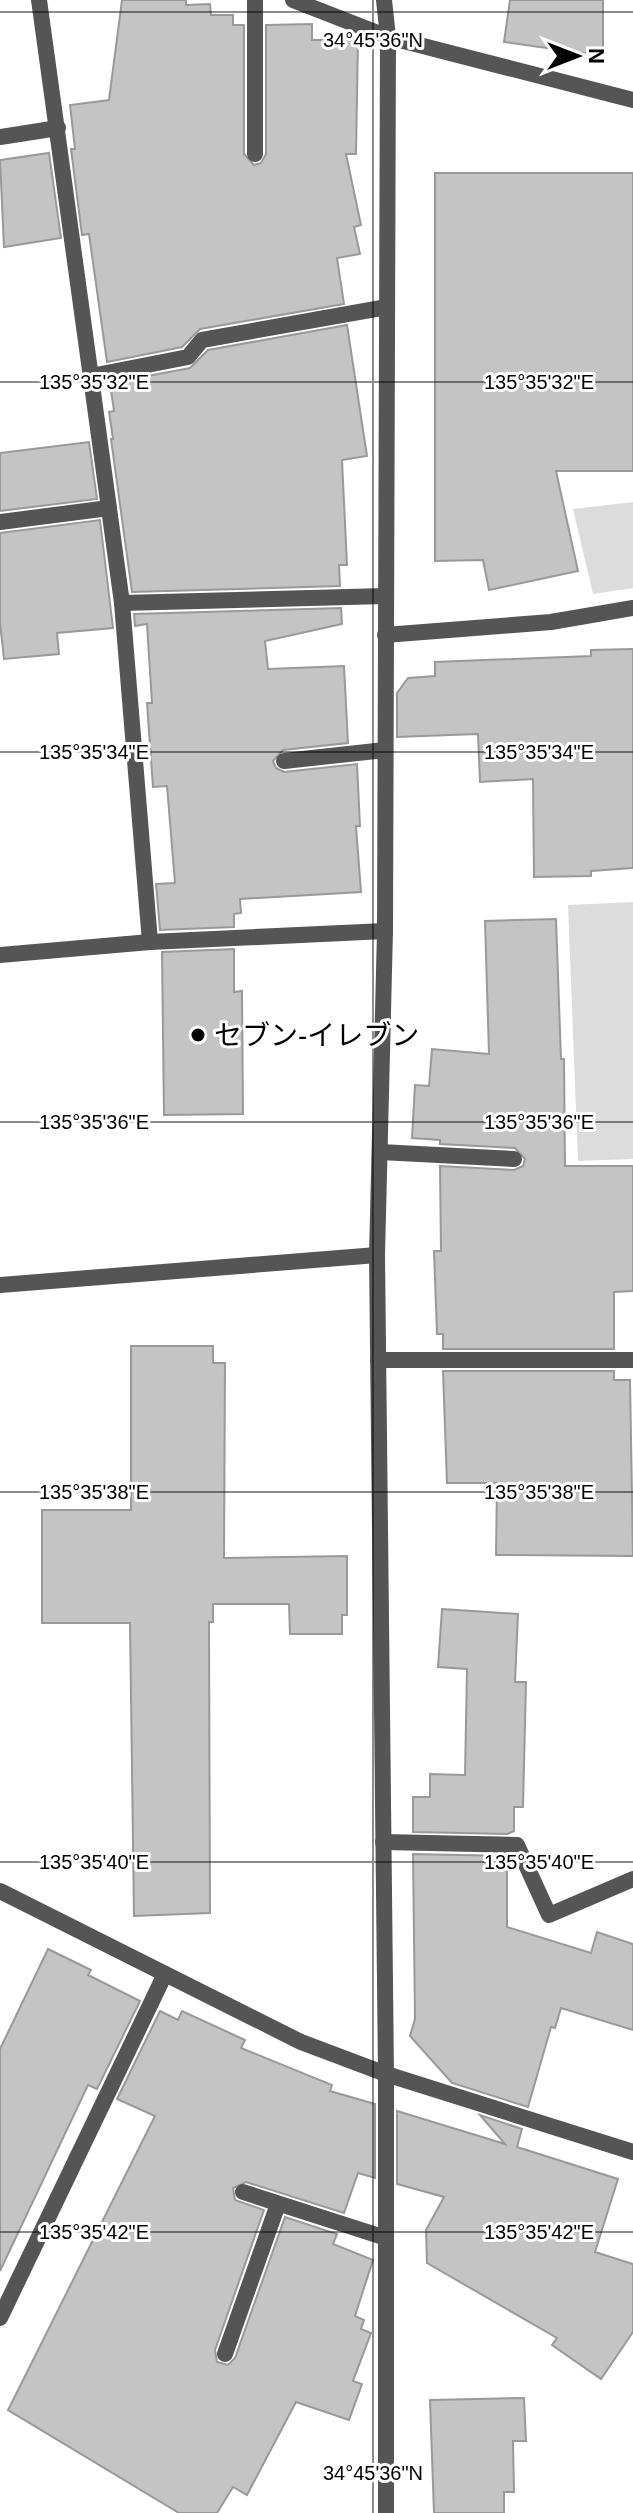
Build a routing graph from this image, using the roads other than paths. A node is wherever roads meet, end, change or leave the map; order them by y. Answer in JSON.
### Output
{"nodes":[{"id":1,"x":39,"y":0,"type":"edge"},
{"id":2,"x":255,"y":0,"type":"edge"},
{"id":3,"x":293,"y":0,"type":"edge"},
{"id":4,"x":384,"y":0,"type":"edge"},
{"id":5,"x":388,"y":37,"type":"junction"},
{"id":6,"x":633,"y":100,"type":"edge"},
{"id":7,"x":58,"y":128,"type":"junction"},
{"id":8,"x":0,"y":137,"type":"edge"},
{"id":9,"x":255,"y":154,"type":"dead end"},
{"id":10,"x":387,"y":307,"type":"junction"},
{"id":11,"x":91,"y":376,"type":"junction"},
{"id":12,"x":109,"y":508,"type":"junction"},
{"id":13,"x":0,"y":522,"type":"edge"},
{"id":14,"x":385,"y":596,"type":"junction"},
{"id":15,"x":122,"y":603,"type":"junction"},
{"id":16,"x":633,"y":608,"type":"edge"},
{"id":17,"x":385,"y":635,"type":"junction"},
{"id":18,"x":385,"y":750,"type":"junction"},
{"id":19,"x":284,"y":761,"type":"dead end"},
{"id":20,"x":385,"y":931,"type":"junction"},
{"id":21,"x":150,"y":942,"type":"junction"},
{"id":22,"x":0,"y":955,"type":"edge"},
{"id":23,"x":380,"y":1152,"type":"junction"},
{"id":24,"x":514,"y":1159,"type":"dead end"},
{"id":25,"x":377,"y":1255,"type":"junction"},
{"id":26,"x":0,"y":1285,"type":"edge"},
{"id":27,"x":378,"y":1360,"type":"junction"},
{"id":28,"x":633,"y":1360,"type":"edge"},
{"id":29,"x":383,"y":1842,"type":"junction"},
{"id":30,"x":633,"y":1879,"type":"edge"},
{"id":31,"x":0,"y":1891,"type":"edge"},
{"id":32,"x":165,"y":1974,"type":"junction"},
{"id":33,"x":386,"y":2074,"type":"junction"},
{"id":34,"x":633,"y":2152,"type":"edge"},
{"id":35,"x":243,"y":2192,"type":"dead end"},
{"id":36,"x":278,"y":2204,"type":"junction"},
{"id":37,"x":386,"y":2238,"type":"junction"},
{"id":38,"x":0,"y":2318,"type":"edge"},
{"id":39,"x":225,"y":2354,"type":"dead end"},
{"id":40,"x":386,"y":2513,"type":"edge"}],
"edges":[{"from":1,"to":7,"type":"street"},
{"from":2,"to":9,"type":"street"},
{"from":3,"to":5,"type":"street"},
{"from":4,"to":5,"type":"street"},
{"from":5,"to":6,"type":"street"},
{"from":5,"to":10,"type":"street"},
{"from":7,"to":8,"type":"street"},
{"from":7,"to":11,"type":"street"},
{"from":10,"to":11,"type":"street"},
{"from":10,"to":14,"type":"street"},
{"from":11,"to":12,"type":"street"},
{"from":12,"to":13,"type":"street"},
{"from":12,"to":15,"type":"street"},
{"from":14,"to":15,"type":"street"},
{"from":14,"to":17,"type":"street"},
{"from":15,"to":21,"type":"street"},
{"from":16,"to":17,"type":"street"},
{"from":17,"to":18,"type":"street"},
{"from":18,"to":19,"type":"street"},
{"from":18,"to":20,"type":"street"},
{"from":20,"to":21,"type":"street"},
{"from":20,"to":23,"type":"street"},
{"from":21,"to":22,"type":"street"},
{"from":23,"to":24,"type":"street"},
{"from":23,"to":25,"type":"street"},
{"from":25,"to":26,"type":"street"},
{"from":25,"to":27,"type":"street"},
{"from":27,"to":28,"type":"street"},
{"from":27,"to":29,"type":"street"},
{"from":29,"to":30,"type":"street"},
{"from":29,"to":33,"type":"street"},
{"from":31,"to":32,"type":"street"},
{"from":32,"to":33,"type":"street"},
{"from":32,"to":38,"type":"street"},
{"from":33,"to":34,"type":"street"},
{"from":33,"to":37,"type":"street"},
{"from":35,"to":36,"type":"street"},
{"from":36,"to":37,"type":"street"},
{"from":36,"to":39,"type":"street"},
{"from":37,"to":40,"type":"street"}]}
